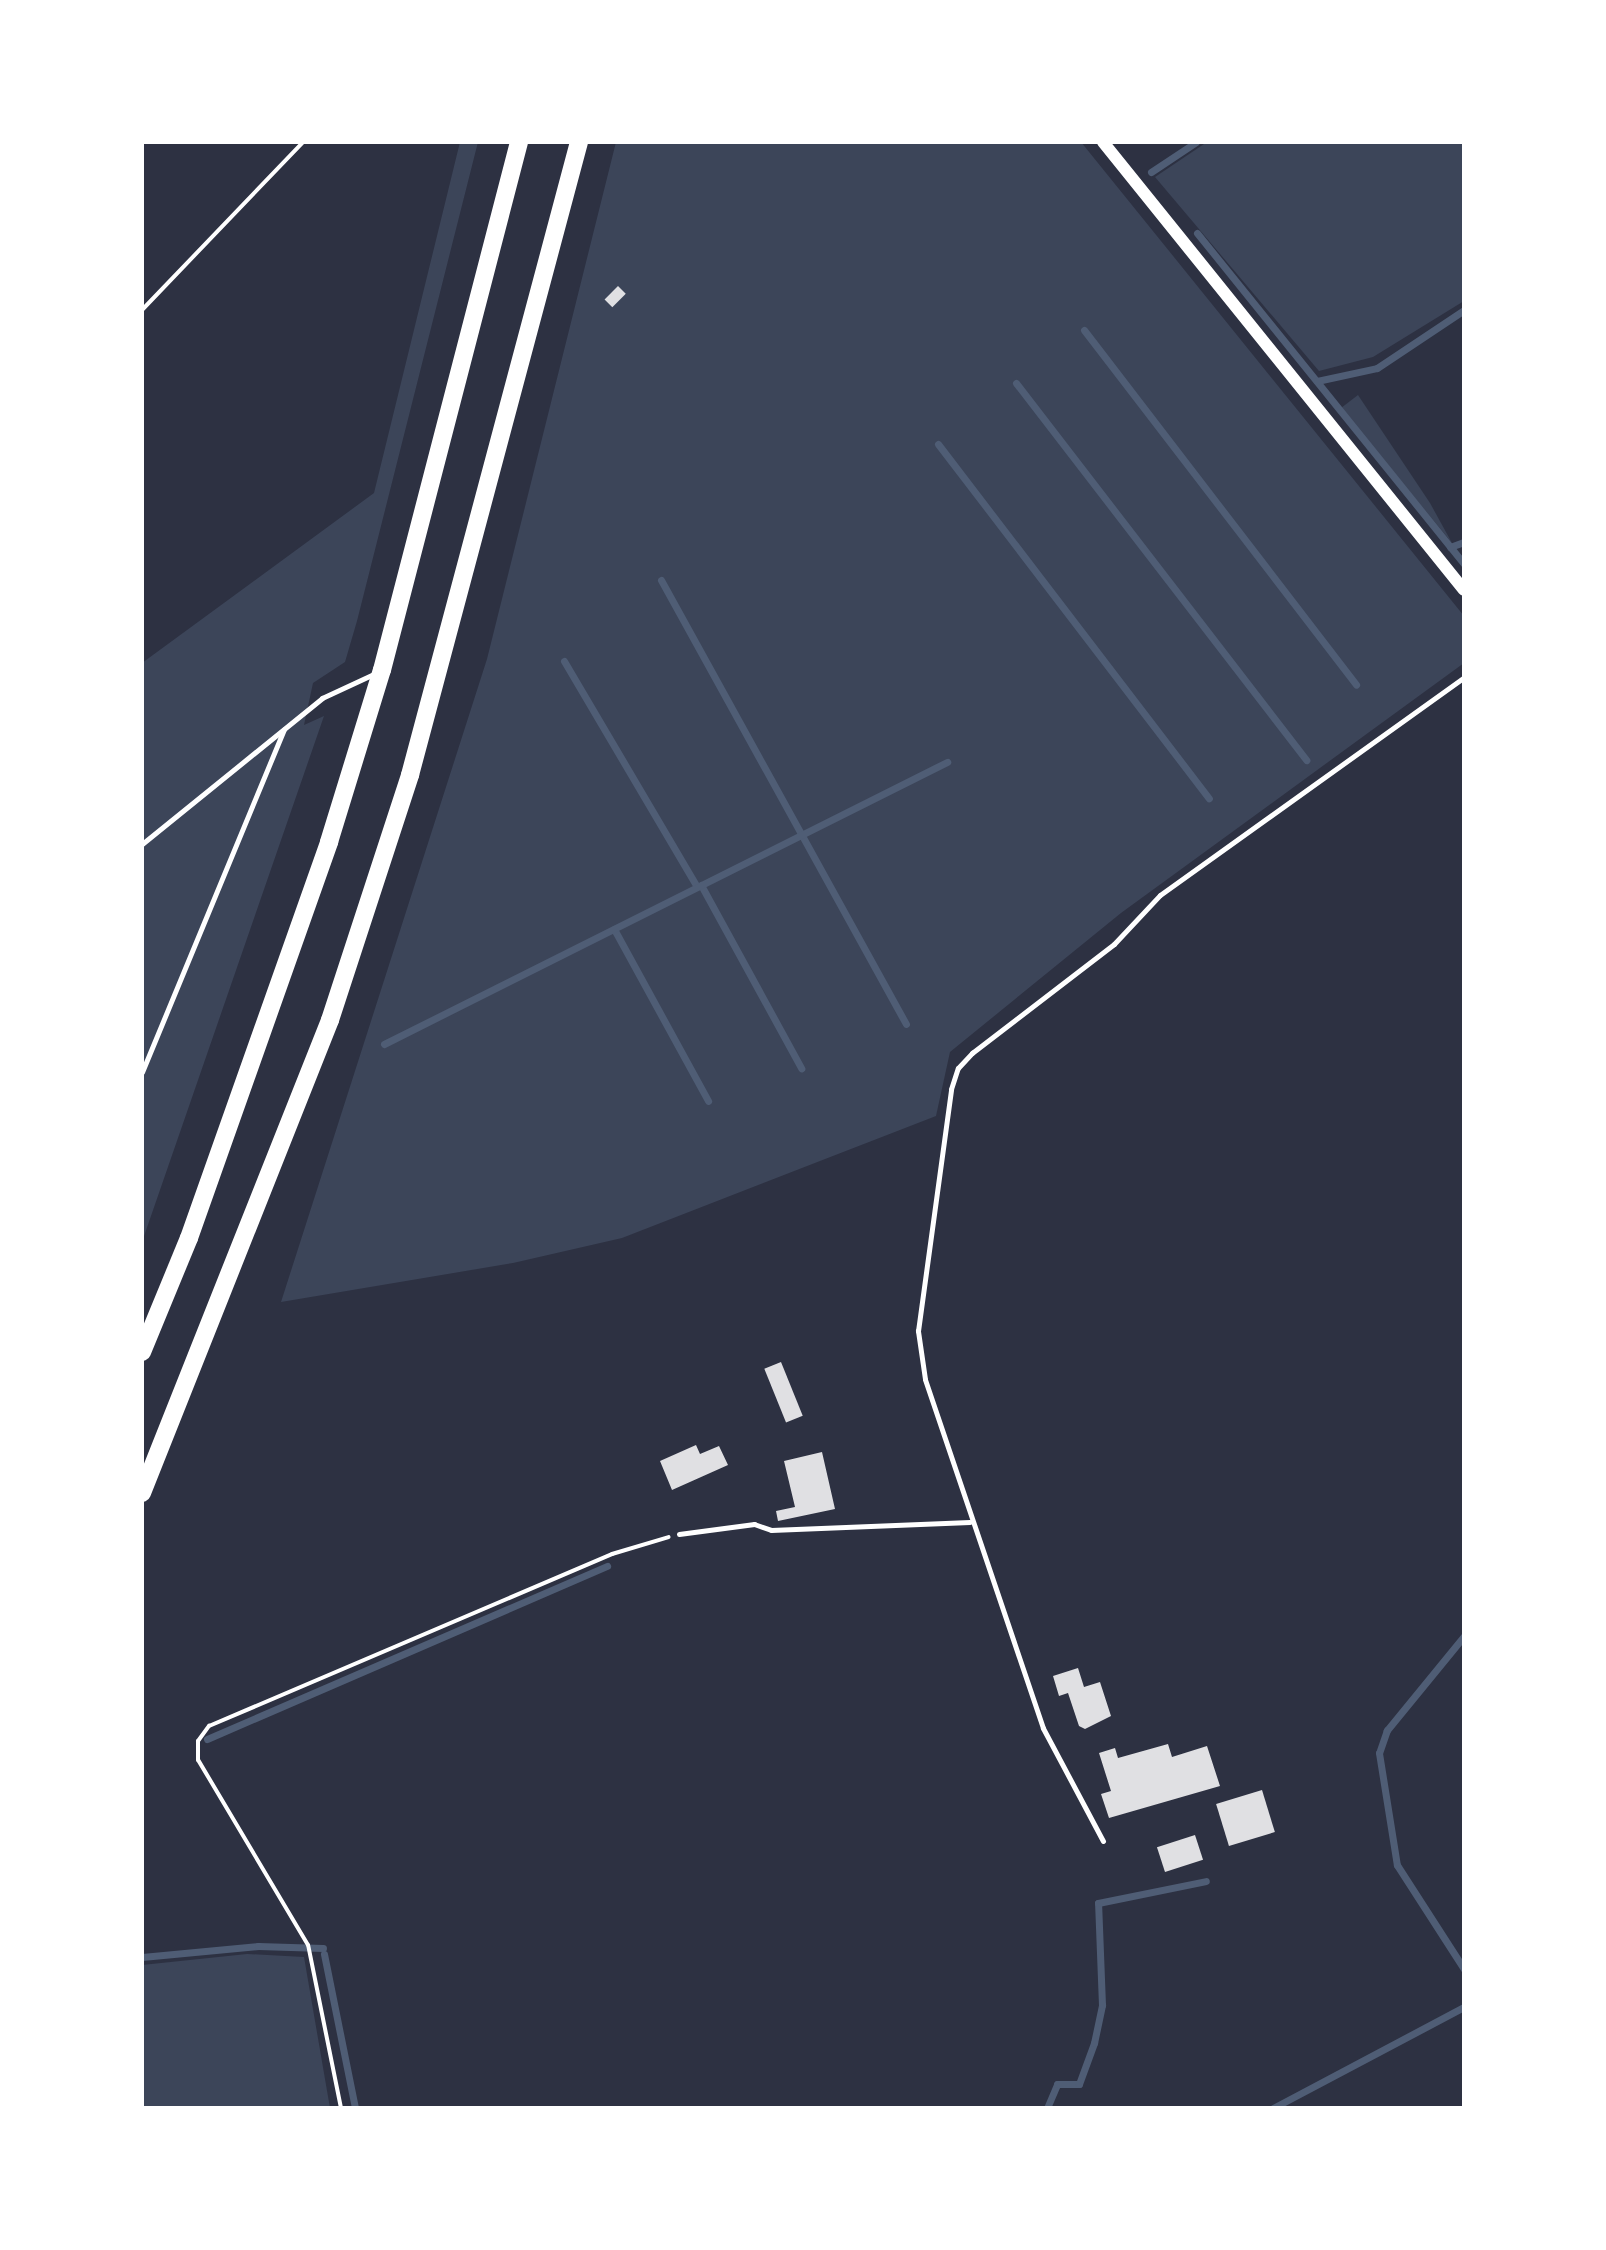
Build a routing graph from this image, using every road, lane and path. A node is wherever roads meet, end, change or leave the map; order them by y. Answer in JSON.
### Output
{"nodes":[{"id":1,"x":303,"y":142,"type":"edge"},
{"id":2,"x":519,"y":142,"type":"edge"},
{"id":3,"x":579,"y":142,"type":"edge"},
{"id":4,"x":1103,"y":142,"type":"edge"},
{"id":5,"x":142,"y":310,"type":"edge"},
{"id":6,"x":1464,"y":590,"type":"edge"},
{"id":7,"x":382,"y":670,"type":"junction"},
{"id":8,"x":1464,"y":677,"type":"edge"},
{"id":9,"x":284,"y":729,"type":"junction"},
{"id":10,"x":142,"y":844,"type":"edge"},
{"id":11,"x":142,"y":1072,"type":"edge"},
{"id":12,"x":142,"y":1352,"type":"edge"},
{"id":13,"x":142,"y":1493,"type":"edge"},
{"id":14,"x":970,"y":1522,"type":"junction"},
{"id":15,"x":679,"y":1534,"type":"joint"},
{"id":16,"x":1103,"y":1841,"type":"dead end"},
{"id":17,"x":341,"y":2108,"type":"edge"}],
"edges":[{"from":1,"to":5,"type":"path"},
{"from":2,"to":7,"type":"highway"},
{"from":3,"to":13,"type":"highway"},
{"from":4,"to":6,"type":"street"},
{"from":7,"to":9,"type":"lane"},
{"from":7,"to":12,"type":"highway"},
{"from":8,"to":14,"type":"lane"},
{"from":9,"to":10,"type":"lane"},
{"from":9,"to":11,"type":"lane"},
{"from":14,"to":15,"type":"lane"},
{"from":14,"to":16,"type":"lane"},
{"from":15,"to":17,"type":"path"}]}
